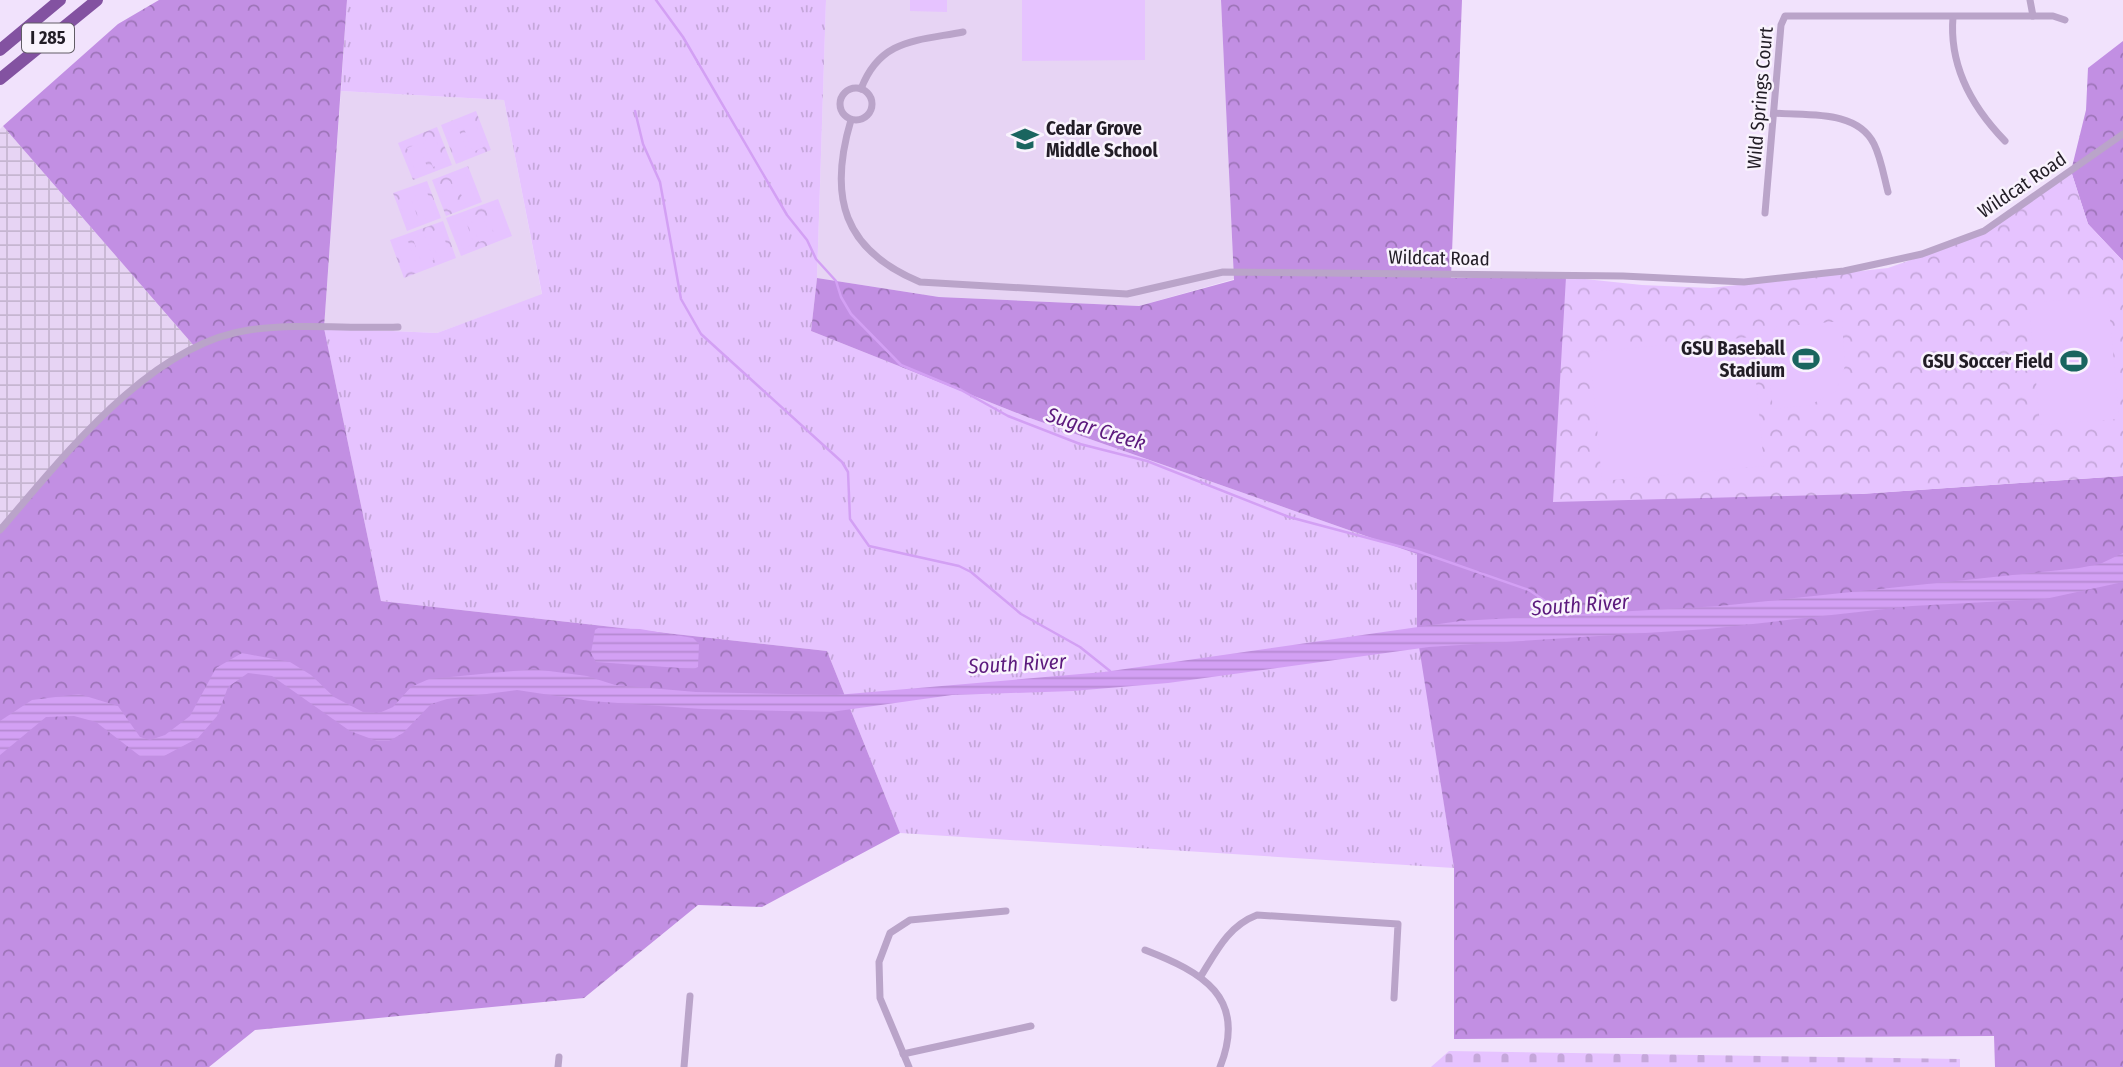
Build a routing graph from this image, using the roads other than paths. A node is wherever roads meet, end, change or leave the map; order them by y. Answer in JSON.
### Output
{"nodes":[{"id":1,"x":60,"y":0,"type":"edge"},
{"id":2,"x":97,"y":0,"type":"edge"},
{"id":3,"x":2030,"y":0,"type":"edge"},
{"id":4,"x":2033,"y":16,"type":"junction"},
{"id":5,"x":1953,"y":17,"type":"junction"},
{"id":6,"x":2065,"y":20,"type":"dead end"},
{"id":7,"x":963,"y":32,"type":"dead end"},
{"id":8,"x":0,"y":50,"type":"edge"},
{"id":9,"x":0,"y":79,"type":"edge"},
{"id":10,"x":861,"y":89,"type":"junction"},
{"id":11,"x":1774,"y":113,"type":"junction"},
{"id":12,"x":851,"y":120,"type":"junction"},
{"id":13,"x":2123,"y":134,"type":"edge"},
{"id":14,"x":2005,"y":141,"type":"dead end"},
{"id":15,"x":1888,"y":192,"type":"dead end"},
{"id":16,"x":1765,"y":213,"type":"dead end"},
{"id":17,"x":398,"y":327,"type":"dead end"},
{"id":18,"x":0,"y":530,"type":"edge"},
{"id":19,"x":1006,"y":911,"type":"dead end"},
{"id":20,"x":1144,"y":950,"type":"dead end"},
{"id":21,"x":1201,"y":976,"type":"junction"},
{"id":22,"x":690,"y":996,"type":"dead end"},
{"id":23,"x":1394,"y":998,"type":"dead end"},
{"id":24,"x":1031,"y":1026,"type":"dead end"},
{"id":25,"x":903,"y":1054,"type":"junction"},
{"id":26,"x":559,"y":1058,"type":"dead end"},
{"id":27,"x":558,"y":1067,"type":"edge"},
{"id":28,"x":684,"y":1067,"type":"edge"},
{"id":29,"x":909,"y":1067,"type":"edge"},
{"id":30,"x":1220,"y":1067,"type":"edge"}],
"edges":[{"from":1,"to":8,"type":"highway","number":"I 285"},
{"from":2,"to":9,"type":"highway","number":"I 285"},
{"from":3,"to":4,"type":"street"},
{"from":4,"to":5,"type":"street","name":"Wild Springs Court"},
{"from":4,"to":6,"type":"street","name":"Wild Springs Court"},
{"from":5,"to":11,"type":"street","name":"Wild Springs Court"},
{"from":5,"to":14,"type":"street"},
{"from":7,"to":10,"type":"street"},
{"from":10,"to":12,"type":"street"},
{"from":10,"to":12,"type":"street"},
{"from":11,"to":15,"type":"street"},
{"from":11,"to":16,"type":"street","name":"Wild Springs Court"},
{"from":12,"to":13,"type":"street","name":"Wildcat Road"},
{"from":17,"to":18,"type":"street"},
{"from":19,"to":25,"type":"street"},
{"from":20,"to":21,"type":"street"},
{"from":21,"to":23,"type":"street"},
{"from":21,"to":30,"type":"street"},
{"from":22,"to":28,"type":"street"},
{"from":24,"to":25,"type":"street"},
{"from":25,"to":29,"type":"street"},
{"from":26,"to":27,"type":"street"}]}
